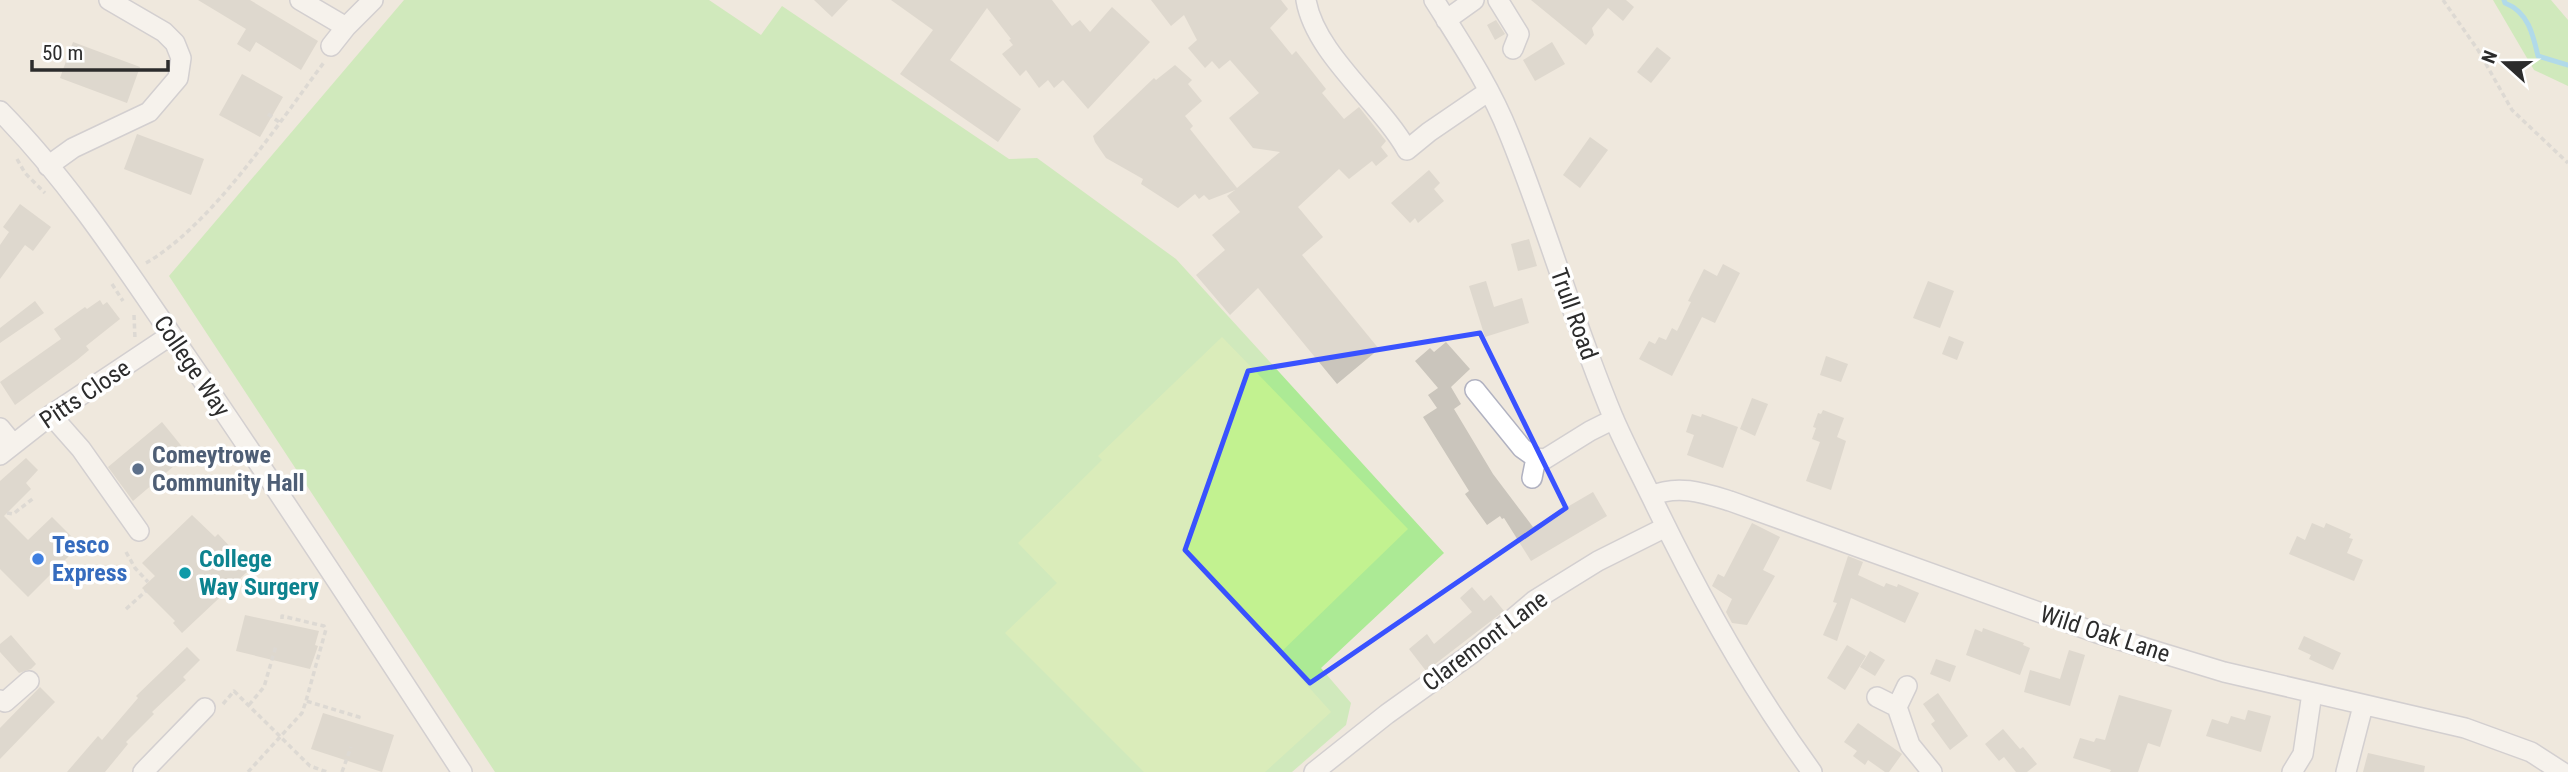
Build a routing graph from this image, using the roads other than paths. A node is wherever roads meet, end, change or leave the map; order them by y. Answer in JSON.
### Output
{"nodes":[{"id":1,"x":109,"y":0,"type":"edge"},
{"id":2,"x":300,"y":0,"type":"edge"},
{"id":3,"x":373,"y":0,"type":"edge"},
{"id":4,"x":1306,"y":0,"type":"edge"},
{"id":5,"x":1434,"y":0,"type":"edge"},
{"id":6,"x":1474,"y":0,"type":"edge"},
{"id":7,"x":1498,"y":0,"type":"edge"},
{"id":8,"x":1446,"y":20,"type":"junction"},
{"id":9,"x":346,"y":27,"type":"junction"},
{"id":10,"x":331,"y":46,"type":"road end"},
{"id":11,"x":1513,"y":50,"type":"dead end"},
{"id":12,"x":1489,"y":91,"type":"junction"},
{"id":13,"x":0,"y":111,"type":"edge"},
{"id":14,"x":48,"y":166,"type":"junction"},
{"id":15,"x":171,"y":335,"type":"junction"},
{"id":16,"x":1475,"y":390,"type":"dead end"},
{"id":17,"x":51,"y":415,"type":"junction"},
{"id":18,"x":1614,"y":419,"type":"junction"},
{"id":19,"x":0,"y":428,"type":"edge"},
{"id":20,"x":7,"y":449,"type":"edge"},
{"id":21,"x":1536,"y":458,"type":"junction"},
{"id":22,"x":1532,"y":478,"type":"dead end"},
{"id":23,"x":1651,"y":496,"type":"junction"},
{"id":24,"x":1666,"y":527,"type":"junction"},
{"id":25,"x":139,"y":531,"type":"dead end"},
{"id":26,"x":29,"y":681,"type":"dead end"},
{"id":27,"x":1907,"y":685,"type":"dead end"},
{"id":28,"x":2312,"y":693,"type":"junction"},
{"id":29,"x":1877,"y":697,"type":"dead end"},
{"id":30,"x":0,"y":700,"type":"edge"},
{"id":31,"x":2363,"y":706,"type":"junction"},
{"id":32,"x":1897,"y":707,"type":"junction"},
{"id":33,"x":205,"y":708,"type":"road end"},
{"id":34,"x":143,"y":772,"type":"edge"},
{"id":35,"x":462,"y":772,"type":"edge"},
{"id":36,"x":1314,"y":772,"type":"edge"},
{"id":37,"x":1812,"y":772,"type":"edge"},
{"id":38,"x":1932,"y":772,"type":"edge"},
{"id":39,"x":2292,"y":772,"type":"edge"},
{"id":40,"x":2346,"y":772,"type":"edge"},
{"id":41,"x":2562,"y":772,"type":"edge"}],
"edges":[{"from":1,"to":14,"type":"street"},
{"from":2,"to":9,"type":"street"},
{"from":3,"to":9,"type":"street"},
{"from":4,"to":12,"type":"street"},
{"from":5,"to":8,"type":"street","name":"Trull Road"},
{"from":6,"to":8,"type":"street"},
{"from":7,"to":11,"type":"street"},
{"from":8,"to":12,"type":"street","name":"Trull Road"},
{"from":9,"to":10,"type":"street"},
{"from":12,"to":18,"type":"street","name":"Trull Road"},
{"from":13,"to":14,"type":"street","name":"College Way"},
{"from":14,"to":15,"type":"street","name":"College Way"},
{"from":15,"to":17,"type":"street","name":"Pitts Close"},
{"from":15,"to":35,"type":"street","name":"College Way"},
{"from":16,"to":21,"type":"street"},
{"from":17,"to":20,"type":"street","name":"Pitts Close"},
{"from":17,"to":25,"type":"street"},
{"from":18,"to":21,"type":"street"},
{"from":18,"to":23,"type":"street","name":"Trull Road"},
{"from":19,"to":20,"type":"street"},
{"from":21,"to":22,"type":"street"},
{"from":23,"to":24,"type":"street","name":"Trull Road"},
{"from":23,"to":28,"type":"street","name":"Wild Oak Lane"},
{"from":24,"to":36,"type":"street","name":"Claremont Lane"},
{"from":24,"to":37,"type":"street","name":"Trull Road"},
{"from":26,"to":30,"type":"street"},
{"from":27,"to":32,"type":"street"},
{"from":28,"to":31,"type":"street","name":"Wild Oak Lane"},
{"from":28,"to":39,"type":"street"},
{"from":29,"to":32,"type":"street"},
{"from":31,"to":40,"type":"street"},
{"from":31,"to":41,"type":"street","name":"Wild Oak Lane"},
{"from":32,"to":38,"type":"street"},
{"from":33,"to":34,"type":"street"}]}
